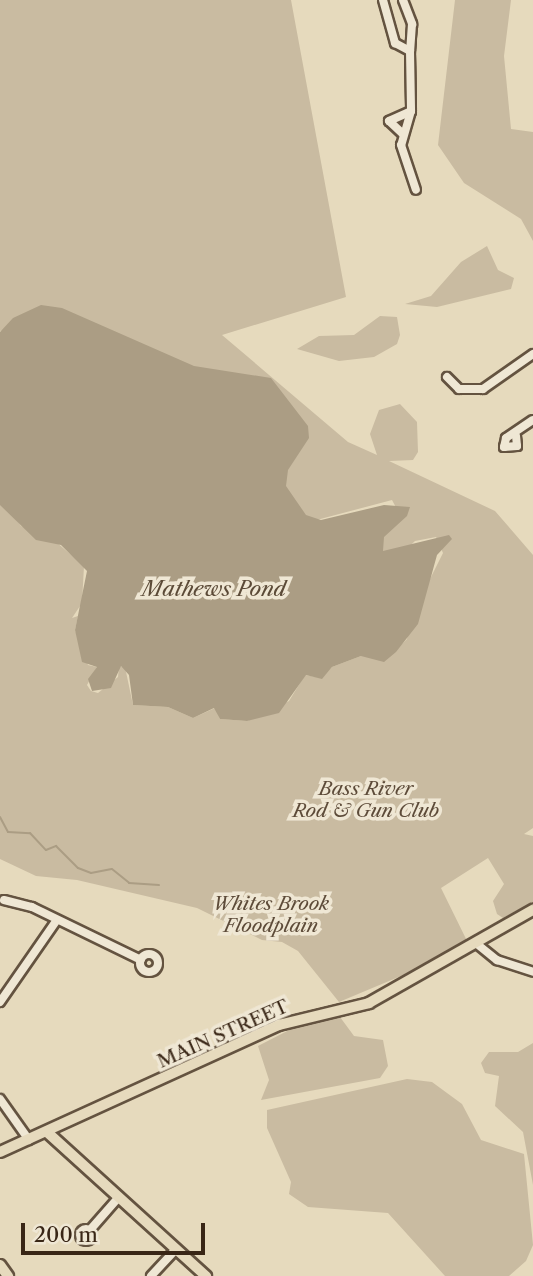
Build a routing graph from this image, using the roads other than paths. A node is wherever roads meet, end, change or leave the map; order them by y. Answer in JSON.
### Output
{"nodes":[{"id":1,"x":383,"y":0,"type":"edge"},
{"id":2,"x":408,"y":2,"type":"edge"},
{"id":3,"x":410,"y":51,"type":"junction"},
{"id":4,"x":411,"y":111,"type":"junction"},
{"id":5,"x":402,"y":134,"type":"junction"},
{"id":6,"x":416,"y":190,"type":"dead end"},
{"id":7,"x":533,"y":354,"type":"edge"},
{"id":8,"x":447,"y":377,"type":"dead end"},
{"id":9,"x":533,"y":420,"type":"edge"},
{"id":10,"x":516,"y":436,"type":"dead end"},
{"id":11,"x":1,"y":900,"type":"edge"},
{"id":12,"x":533,"y":910,"type":"edge"},
{"id":13,"x":55,"y":920,"type":"junction"},
{"id":14,"x":477,"y":944,"type":"junction"},
{"id":15,"x":141,"y":960,"type":"dead end"},
{"id":16,"x":533,"y":972,"type":"edge"},
{"id":17,"x":0,"y":1002,"type":"edge"},
{"id":18,"x":0,"y":1098,"type":"edge"},
{"id":19,"x":47,"y":1132,"type":"junction"},
{"id":20,"x":29,"y":1140,"type":"junction"},
{"id":21,"x":0,"y":1152,"type":"edge"},
{"id":22,"x":119,"y":1197,"type":"junction"},
{"id":23,"x":90,"y":1230,"type":"dead end"},
{"id":24,"x":176,"y":1249,"type":"junction"},
{"id":25,"x":0,"y":1265,"type":"edge"},
{"id":26,"x":8,"y":1276,"type":"edge"},
{"id":27,"x":151,"y":1276,"type":"edge"},
{"id":28,"x":206,"y":1276,"type":"edge"}],
"edges":[{"from":1,"to":3,"type":"street"},
{"from":2,"to":3,"type":"street"},
{"from":3,"to":4,"type":"street"},
{"from":4,"to":5,"type":"street"},
{"from":4,"to":5,"type":"street"},
{"from":5,"to":6,"type":"street"},
{"from":7,"to":8,"type":"street"},
{"from":9,"to":10,"type":"street"},
{"from":11,"to":13,"type":"street"},
{"from":12,"to":14,"type":"main road","name":"MAIN STREET"},
{"from":13,"to":15,"type":"street"},
{"from":13,"to":17,"type":"street"},
{"from":14,"to":16,"type":"street"},
{"from":14,"to":19,"type":"main road","name":"MAIN STREET"},
{"from":18,"to":20,"type":"street"},
{"from":19,"to":20,"type":"main road","name":"MAIN STREET"},
{"from":19,"to":22,"type":"main road"},
{"from":20,"to":21,"type":"main road","name":"MAIN STREET"},
{"from":22,"to":23,"type":"street"},
{"from":22,"to":24,"type":"main road"},
{"from":24,"to":27,"type":"street"},
{"from":24,"to":28,"type":"main road"},
{"from":25,"to":26,"type":"main road"}]}
